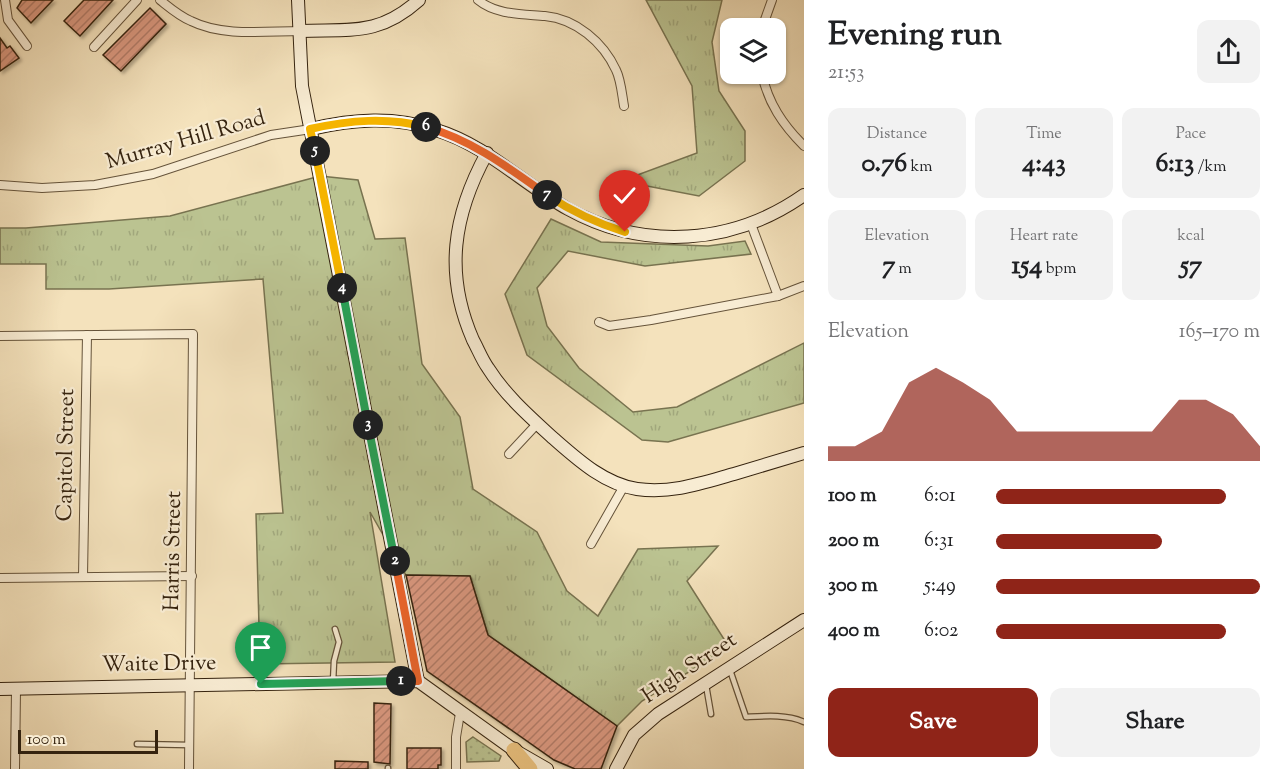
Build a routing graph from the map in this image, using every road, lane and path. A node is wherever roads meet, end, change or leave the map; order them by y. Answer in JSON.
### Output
{"nodes":[{"id":1,"x":137,"y":0,"type":"edge"},
{"id":2,"x":160,"y":0,"type":"edge"},
{"id":3,"x":298,"y":0,"type":"edge"},
{"id":4,"x":419,"y":0,"type":"edge"},
{"id":5,"x":478,"y":0,"type":"edge"},
{"id":6,"x":772,"y":0,"type":"edge"},
{"id":7,"x":4,"y":5,"type":"edge"},
{"id":8,"x":766,"y":18,"type":"edge"},
{"id":9,"x":301,"y":31,"type":"junction"},
{"id":10,"x":27,"y":46,"type":"dead end"},
{"id":11,"x":94,"y":47,"type":"dead end"},
{"id":12,"x":765,"y":84,"type":"edge"},
{"id":13,"x":624,"y":106,"type":"dead end"},
{"id":14,"x":310,"y":129,"type":"junction"},
{"id":15,"x":804,"y":146,"type":"edge"},
{"id":16,"x":487,"y":153,"type":"junction"},
{"id":17,"x":0,"y":185,"type":"edge"},
{"id":18,"x":804,"y":195,"type":"edge"},
{"id":19,"x":751,"y":224,"type":"junction"},
{"id":20,"x":804,"y":286,"type":"edge"},
{"id":21,"x":778,"y":296,"type":"junction"},
{"id":22,"x":599,"y":322,"type":"dead end"},
{"id":23,"x":87,"y":335,"type":"junction"},
{"id":24,"x":0,"y":336,"type":"edge"},
{"id":25,"x":537,"y":424,"type":"junction"},
{"id":26,"x":804,"y":453,"type":"edge"},
{"id":27,"x":509,"y":454,"type":"dead end"},
{"id":28,"x":624,"y":486,"type":"junction"},
{"id":29,"x":591,"y":544,"type":"dead end"},
{"id":30,"x":192,"y":576,"type":"junction"},
{"id":31,"x":83,"y":577,"type":"junction"},
{"id":32,"x":0,"y":578,"type":"edge"},
{"id":33,"x":804,"y":620,"type":"edge"},
{"id":34,"x":335,"y":629,"type":"dead end"},
{"id":35,"x":730,"y":667,"type":"junction"},
{"id":36,"x":418,"y":681,"type":"junction"},
{"id":37,"x":333,"y":682,"type":"junction"},
{"id":38,"x":705,"y":682,"type":"junction"},
{"id":39,"x":189,"y":685,"type":"junction"},
{"id":40,"x":0,"y":689,"type":"edge"},
{"id":41,"x":16,"y":689,"type":"junction"},
{"id":42,"x":460,"y":713,"type":"junction"},
{"id":43,"x":711,"y":714,"type":"dead end"},
{"id":44,"x":804,"y":722,"type":"edge"},
{"id":45,"x":137,"y":744,"type":"dead end"},
{"id":46,"x":189,"y":745,"type":"junction"},
{"id":47,"x":514,"y":750,"type":"junction"},
{"id":48,"x":15,"y":769,"type":"edge"},
{"id":49,"x":189,"y":769,"type":"edge"},
{"id":50,"x":456,"y":769,"type":"edge"},
{"id":51,"x":532,"y":769,"type":"edge"},
{"id":52,"x":547,"y":769,"type":"edge"},
{"id":53,"x":616,"y":769,"type":"edge"}],
"edges":[{"from":1,"to":11,"type":"street"},
{"from":2,"to":9,"type":"street"},
{"from":3,"to":9,"type":"street"},
{"from":4,"to":9,"type":"street"},
{"from":5,"to":13,"type":"street"},
{"from":6,"to":8,"type":"street"},
{"from":7,"to":10,"type":"street"},
{"from":9,"to":14,"type":"street"},
{"from":12,"to":15,"type":"street"},
{"from":14,"to":16,"type":"street"},
{"from":14,"to":17,"type":"street","name":"Murray Hill Road"},
{"from":14,"to":36,"type":"street"},
{"from":16,"to":19,"type":"street"},
{"from":16,"to":25,"type":"street"},
{"from":18,"to":19,"type":"street"},
{"from":19,"to":21,"type":"street"},
{"from":20,"to":21,"type":"street"},
{"from":21,"to":22,"type":"street"},
{"from":23,"to":24,"type":"street"},
{"from":23,"to":30,"type":"street","name":"Harris Street"},
{"from":23,"to":31,"type":"street","name":"Capitol Street"},
{"from":25,"to":27,"type":"street"},
{"from":25,"to":28,"type":"street"},
{"from":26,"to":28,"type":"street"},
{"from":28,"to":29,"type":"street"},
{"from":30,"to":31,"type":"street"},
{"from":30,"to":39,"type":"street","name":"Harris Street"},
{"from":31,"to":32,"type":"street"},
{"from":33,"to":35,"type":"street","name":"High Street"},
{"from":34,"to":37,"type":"lane"},
{"from":35,"to":38,"type":"street","name":"High Street"},
{"from":35,"to":44,"type":"lane"},
{"from":36,"to":37,"type":"street","name":"Waite Drive"},
{"from":36,"to":42,"type":"street"},
{"from":37,"to":39,"type":"street","name":"Waite Drive"},
{"from":38,"to":43,"type":"lane"},
{"from":38,"to":53,"type":"street","name":"High Street"},
{"from":39,"to":41,"type":"street","name":"Waite Drive"},
{"from":39,"to":46,"type":"street","name":"Harris Street"},
{"from":40,"to":41,"type":"street","name":"Waite Drive"},
{"from":41,"to":48,"type":"street"},
{"from":42,"to":47,"type":"street"},
{"from":42,"to":50,"type":"street"},
{"from":45,"to":46,"type":"lane"},
{"from":46,"to":49,"type":"street","name":"Harris Street"},
{"from":47,"to":51,"type":"highway"},
{"from":47,"to":52,"type":"street"}]}
